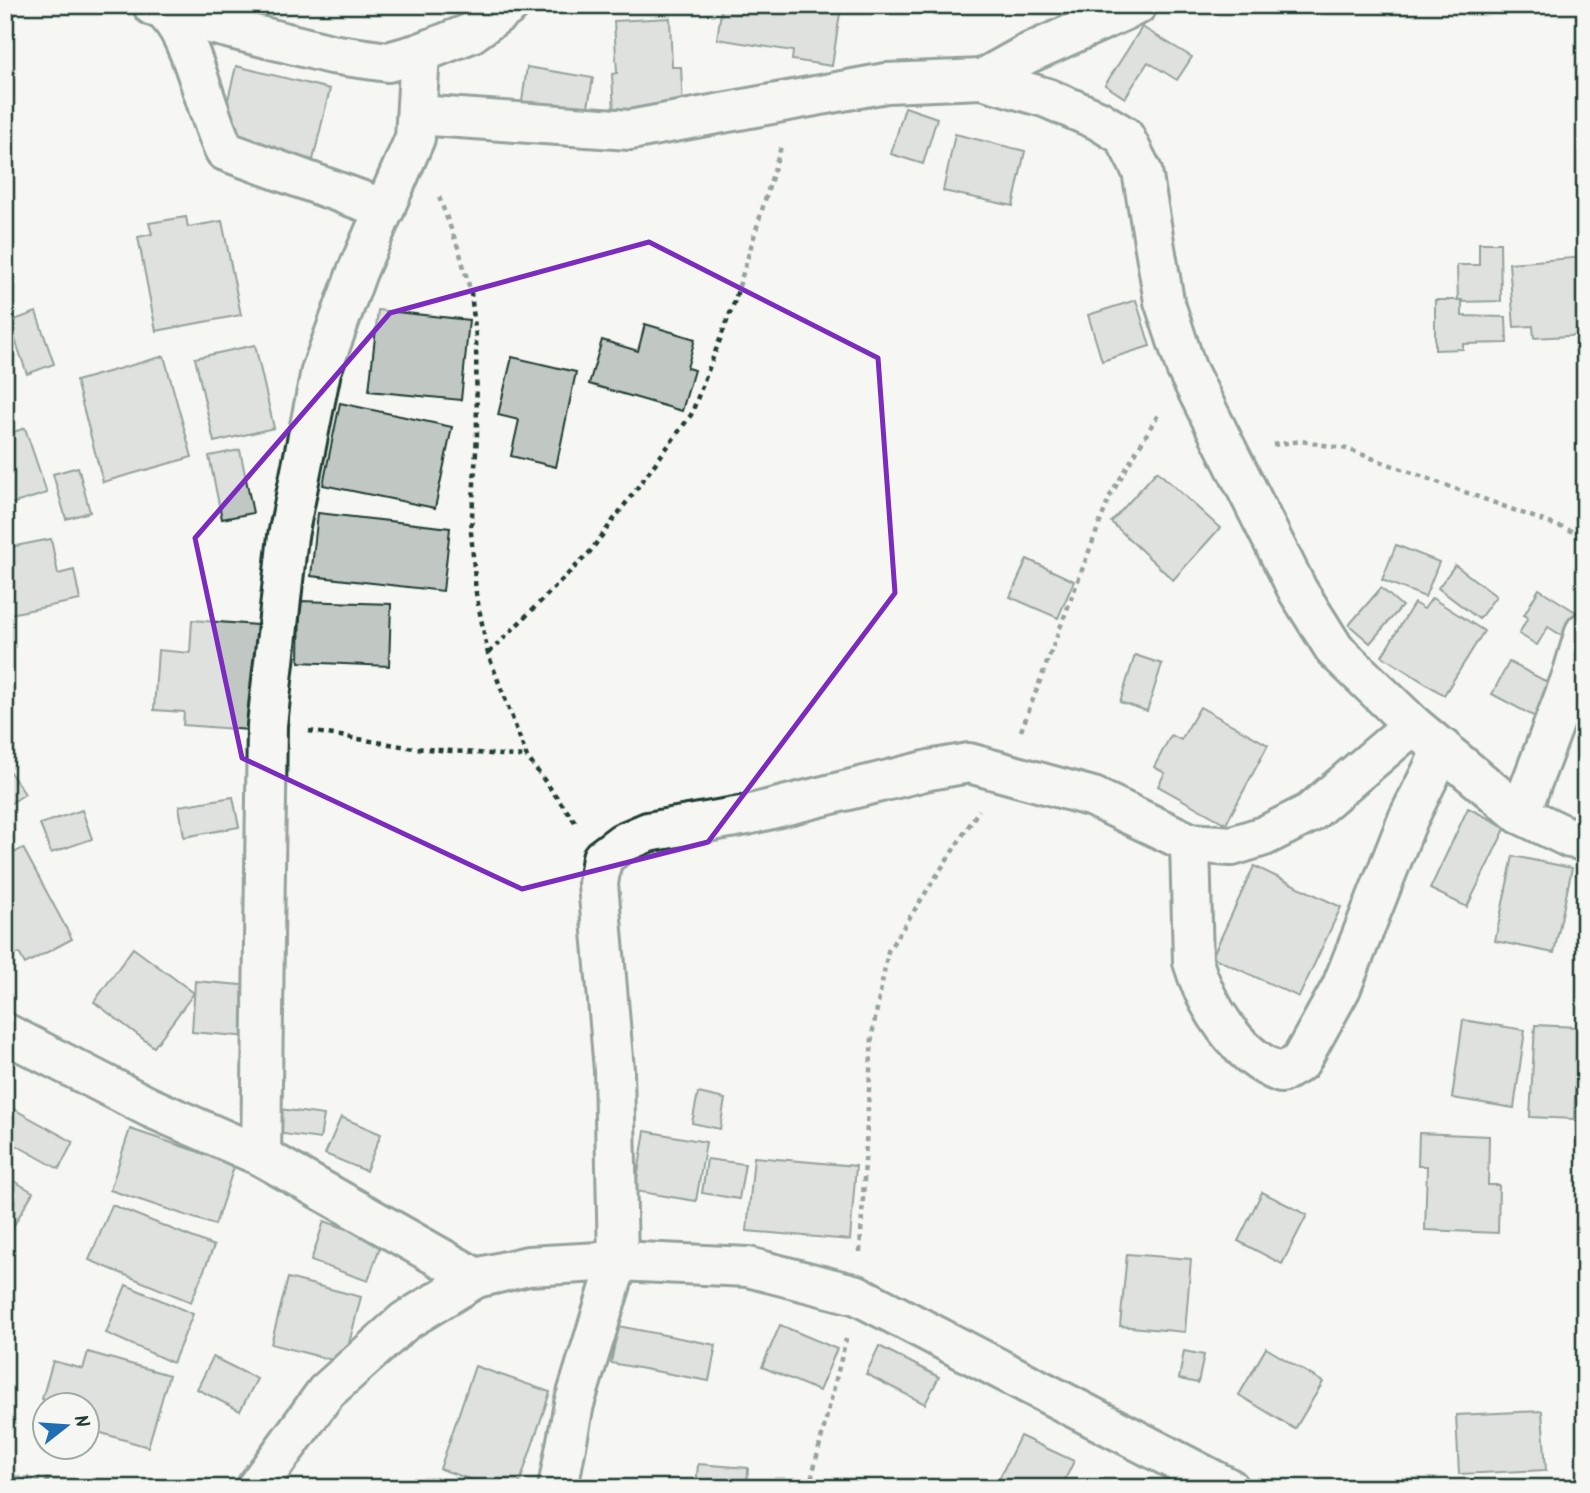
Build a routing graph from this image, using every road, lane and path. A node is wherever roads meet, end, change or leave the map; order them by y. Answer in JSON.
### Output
{"nodes":[{"id":1,"x":510,"y":5,"type":"edge"},
{"id":2,"x":1137,"y":5,"type":"edge"},
{"id":3,"x":159,"y":9,"type":"edge"},
{"id":4,"x":420,"y":53,"type":"junction"},
{"id":5,"x":982,"y":79,"type":"junction"},
{"id":6,"x":794,"y":99,"type":"junction"},
{"id":7,"x":416,"y":126,"type":"junction"},
{"id":8,"x":385,"y":209,"type":"junction"},
{"id":9,"x":1186,"y":368,"type":"junction"},
{"id":10,"x":1225,"y":448,"type":"junction"},
{"id":11,"x":1585,"y":536,"type":"edge"},
{"id":12,"x":1585,"y":632,"type":"edge"},
{"id":13,"x":488,"y":654,"type":"junction"},
{"id":14,"x":267,"y":725,"type":"junction"},
{"id":15,"x":1413,"y":725,"type":"junction"},
{"id":16,"x":1443,"y":748,"type":"junction"},
{"id":17,"x":527,"y":757,"type":"junction"},
{"id":18,"x":1006,"y":771,"type":"junction"},
{"id":19,"x":1520,"y":814,"type":"junction"},
{"id":20,"x":1585,"y":841,"type":"edge"},
{"id":21,"x":1190,"y":843,"type":"junction"},
{"id":22,"x":602,"y":858,"type":"junction"},
{"id":23,"x":5,"y":1033,"type":"edge"},
{"id":24,"x":261,"y":1156,"type":"junction"},
{"id":25,"x":618,"y":1261,"type":"junction"},
{"id":26,"x":476,"y":1278,"type":"junction"},
{"id":27,"x":858,"y":1295,"type":"junction"},
{"id":28,"x":5,"y":1477,"type":"edge"},
{"id":29,"x":71,"y":1488,"type":"edge"},
{"id":30,"x":256,"y":1488,"type":"edge"},
{"id":31,"x":558,"y":1488,"type":"edge"},
{"id":32,"x":809,"y":1488,"type":"edge"},
{"id":33,"x":1229,"y":1488,"type":"edge"}],
"edges":[{"from":1,"to":4,"type":"street"},
{"from":2,"to":5,"type":"street"},
{"from":3,"to":4,"type":"street"},
{"from":3,"to":8,"type":"street"},
{"from":4,"to":7,"type":"street"},
{"from":5,"to":6,"type":"street"},
{"from":5,"to":9,"type":"street"},
{"from":6,"to":7,"type":"street"},
{"from":6,"to":13,"type":"path"},
{"from":7,"to":8,"type":"street"},
{"from":7,"to":13,"type":"path"},
{"from":8,"to":14,"type":"street"},
{"from":9,"to":10,"type":"street"},
{"from":9,"to":18,"type":"path"},
{"from":10,"to":11,"type":"path"},
{"from":10,"to":15,"type":"street"},
{"from":12,"to":19,"type":"street"},
{"from":13,"to":17,"type":"path"},
{"from":14,"to":17,"type":"path"},
{"from":14,"to":24,"type":"street"},
{"from":15,"to":16,"type":"street"},
{"from":15,"to":21,"type":"street"},
{"from":16,"to":19,"type":"street"},
{"from":16,"to":21,"type":"street"},
{"from":17,"to":22,"type":"path"},
{"from":18,"to":21,"type":"street"},
{"from":18,"to":22,"type":"street"},
{"from":18,"to":27,"type":"path"},
{"from":19,"to":20,"type":"street"},
{"from":22,"to":25,"type":"street"},
{"from":23,"to":24,"type":"street"},
{"from":24,"to":26,"type":"street"},
{"from":25,"to":26,"type":"street"},
{"from":25,"to":27,"type":"street"},
{"from":25,"to":31,"type":"street"},
{"from":26,"to":30,"type":"street"},
{"from":27,"to":32,"type":"path"},
{"from":27,"to":33,"type":"street"},
{"from":28,"to":29,"type":"path"}]}
